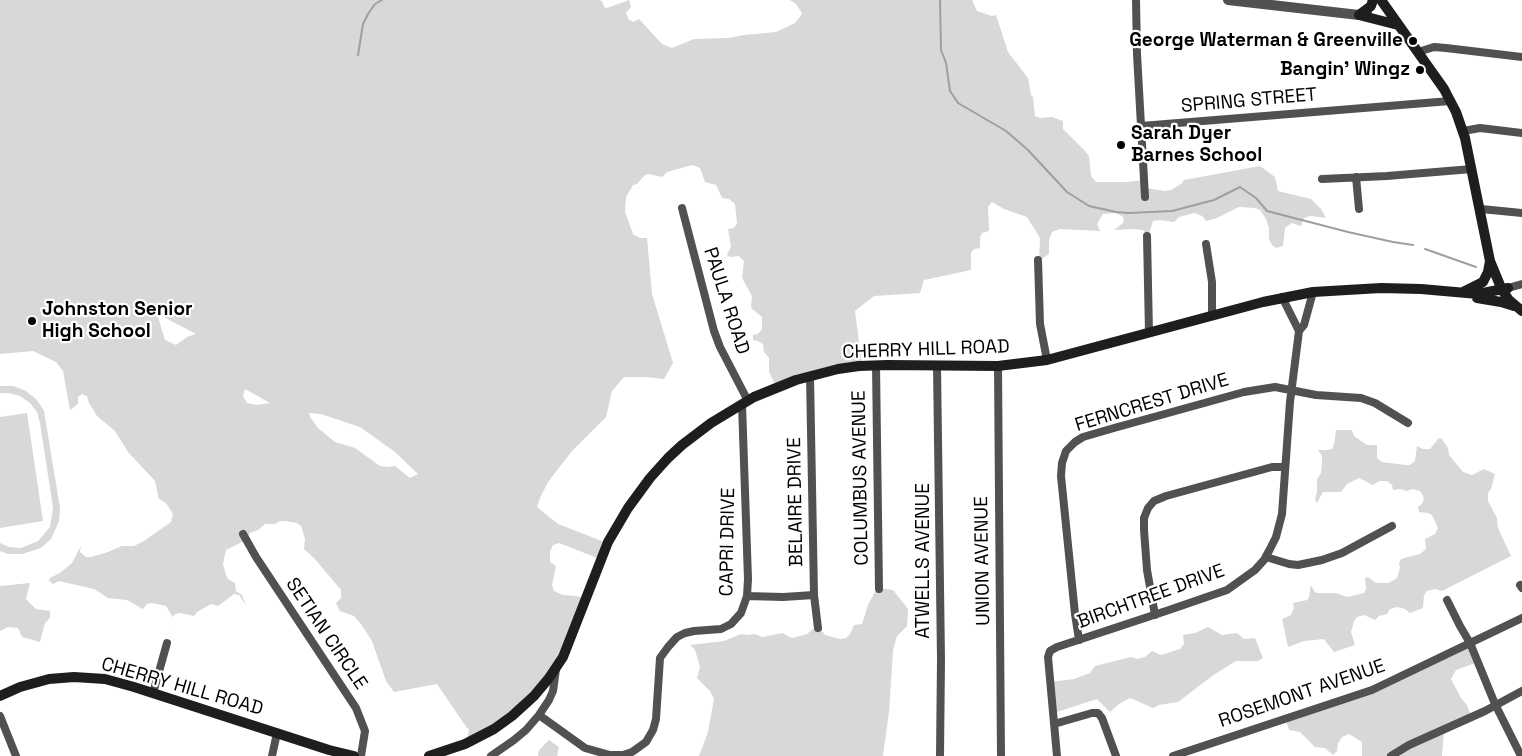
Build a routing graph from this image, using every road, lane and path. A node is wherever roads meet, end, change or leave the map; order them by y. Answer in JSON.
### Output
{"nodes":[{"id":1,"x":1136,"y":0,"type":"edge"},
{"id":2,"x":1228,"y":0,"type":"edge"},
{"id":3,"x":1373,"y":0,"type":"edge"},
{"id":4,"x":1382,"y":2,"type":"edge"},
{"id":5,"x":1283,"y":3,"type":"edge"},
{"id":6,"x":1364,"y":14,"type":"junction"},
{"id":7,"x":1398,"y":25,"type":"junction"},
{"id":8,"x":1418,"y":52,"type":"junction"},
{"id":9,"x":1522,"y":57,"type":"edge"},
{"id":10,"x":1450,"y":101,"type":"junction"},
{"id":11,"x":1141,"y":126,"type":"junction"},
{"id":12,"x":1463,"y":131,"type":"junction"},
{"id":13,"x":1522,"y":133,"type":"edge"},
{"id":14,"x":1472,"y":168,"type":"junction"},
{"id":15,"x":1356,"y":177,"type":"junction"},
{"id":16,"x":1322,"y":179,"type":"dead end"},
{"id":17,"x":1145,"y":197,"type":"dead end"},
{"id":18,"x":682,"y":208,"type":"dead end"},
{"id":19,"x":1359,"y":209,"type":"dead end"},
{"id":20,"x":1481,"y":209,"type":"junction"},
{"id":21,"x":1522,"y":213,"type":"edge"},
{"id":22,"x":1147,"y":236,"type":"dead end"},
{"id":23,"x":1206,"y":244,"type":"dead end"},
{"id":24,"x":1038,"y":260,"type":"dead end"},
{"id":25,"x":1490,"y":261,"type":"junction"},
{"id":26,"x":1522,"y":284,"type":"edge"},
{"id":27,"x":1505,"y":289,"type":"junction"},
{"id":28,"x":1437,"y":290,"type":"junction"},
{"id":29,"x":1313,"y":292,"type":"junction"},
{"id":30,"x":1462,"y":293,"type":"junction"},
{"id":31,"x":1282,"y":297,"type":"junction"},
{"id":32,"x":1520,"y":308,"type":"edge"},
{"id":33,"x":1212,"y":316,"type":"junction"},
{"id":34,"x":1299,"y":331,"type":"junction"},
{"id":35,"x":1149,"y":333,"type":"junction"},
{"id":36,"x":1047,"y":360,"type":"junction"},
{"id":37,"x":876,"y":365,"type":"junction"},
{"id":38,"x":937,"y":366,"type":"junction"},
{"id":39,"x":998,"y":366,"type":"junction"},
{"id":40,"x":810,"y":376,"type":"junction"},
{"id":41,"x":1291,"y":389,"type":"junction"},
{"id":42,"x":745,"y":402,"type":"junction"},
{"id":43,"x":1408,"y":423,"type":"dead end"},
{"id":44,"x":1285,"y":467,"type":"junction"},
{"id":45,"x":1392,"y":526,"type":"dead end"},
{"id":46,"x":243,"y":534,"type":"dead end"},
{"id":47,"x":1266,"y":557,"type":"junction"},
{"id":48,"x":879,"y":589,"type":"dead end"},
{"id":49,"x":747,"y":596,"type":"junction"},
{"id":50,"x":814,"y":596,"type":"junction"},
{"id":51,"x":1448,"y":600,"type":"dead end"},
{"id":52,"x":1155,"y":615,"type":"junction"},
{"id":53,"x":1522,"y":618,"type":"edge"},
{"id":54,"x":818,"y":628,"type":"dead end"},
{"id":55,"x":1079,"y":640,"type":"junction"},
{"id":56,"x":167,"y":643,"type":"dead end"},
{"id":57,"x":1470,"y":643,"type":"junction"},
{"id":58,"x":556,"y":669,"type":"junction"},
{"id":59,"x":1522,"y":691,"type":"edge"},
{"id":60,"x":154,"y":693,"type":"junction"},
{"id":61,"x":0,"y":696,"type":"edge"},
{"id":62,"x":1495,"y":704,"type":"junction"},
{"id":63,"x":539,"y":715,"type":"junction"},
{"id":64,"x":0,"y":716,"type":"edge"},
{"id":65,"x":1054,"y":724,"type":"junction"},
{"id":66,"x":277,"y":733,"type":"junction"},
{"id":67,"x":16,"y":756,"type":"edge"},
{"id":68,"x":272,"y":756,"type":"edge"},
{"id":69,"x":354,"y":756,"type":"edge"},
{"id":70,"x":361,"y":756,"type":"edge"},
{"id":71,"x":429,"y":756,"type":"edge"},
{"id":72,"x":491,"y":756,"type":"edge"},
{"id":73,"x":940,"y":756,"type":"edge"},
{"id":74,"x":1001,"y":756,"type":"edge"},
{"id":75,"x":1057,"y":756,"type":"edge"},
{"id":76,"x":1116,"y":756,"type":"edge"},
{"id":77,"x":1173,"y":756,"type":"edge"},
{"id":78,"x":1391,"y":756,"type":"edge"},
{"id":79,"x":1521,"y":756,"type":"edge"}],
"edges":[{"from":1,"to":11,"type":"street"},
{"from":2,"to":5,"type":"street"},
{"from":3,"to":6,"type":"main road"},
{"from":4,"to":6,"type":"main road"},
{"from":4,"to":7,"type":"main road"},
{"from":5,"to":6,"type":"street"},
{"from":6,"to":7,"type":"main road"},
{"from":7,"to":8,"type":"main road"},
{"from":8,"to":9,"type":"street"},
{"from":8,"to":10,"type":"main road"},
{"from":10,"to":11,"type":"street","name":"SPRING STREET"},
{"from":10,"to":12,"type":"main road"},
{"from":11,"to":17,"type":"street"},
{"from":12,"to":13,"type":"street"},
{"from":12,"to":14,"type":"main road"},
{"from":14,"to":15,"type":"street"},
{"from":14,"to":20,"type":"main road"},
{"from":15,"to":16,"type":"street"},
{"from":15,"to":19,"type":"street"},
{"from":18,"to":42,"type":"street","name":"PAULA ROAD"},
{"from":20,"to":21,"type":"street"},
{"from":20,"to":25,"type":"main road"},
{"from":20,"to":27,"type":"main road"},
{"from":22,"to":35,"type":"street"},
{"from":23,"to":33,"type":"street"},
{"from":24,"to":36,"type":"street"},
{"from":25,"to":27,"type":"main road"},
{"from":25,"to":30,"type":"main road"},
{"from":26,"to":27,"type":"street"},
{"from":27,"to":30,"type":"main road","name":"CHERRY HILL ROAD"},
{"from":27,"to":32,"type":"main road"},
{"from":28,"to":29,"type":"main road","name":"CHERRY HILL ROAD"},
{"from":28,"to":30,"type":"main road","name":"CHERRY HILL ROAD"},
{"from":28,"to":32,"type":"main road"},
{"from":29,"to":31,"type":"main road","name":"CHERRY HILL ROAD"},
{"from":29,"to":34,"type":"street","name":"BIRCHTREE DRIVE"},
{"from":31,"to":33,"type":"main road","name":"CHERRY HILL ROAD"},
{"from":31,"to":34,"type":"street"},
{"from":33,"to":35,"type":"main road","name":"CHERRY HILL ROAD"},
{"from":34,"to":41,"type":"street","name":"BIRCHTREE DRIVE"},
{"from":35,"to":36,"type":"main road","name":"CHERRY HILL ROAD"},
{"from":36,"to":39,"type":"main road","name":"CHERRY HILL ROAD"},
{"from":37,"to":38,"type":"main road","name":"CHERRY HILL ROAD"},
{"from":37,"to":40,"type":"main road","name":"CHERRY HILL ROAD"},
{"from":37,"to":48,"type":"street","name":"COLUMBUS AVENUE"},
{"from":38,"to":39,"type":"main road","name":"CHERRY HILL ROAD"},
{"from":38,"to":73,"type":"street","name":"ATWELLS AVENUE"},
{"from":39,"to":74,"type":"street","name":"UNION AVENUE"},
{"from":40,"to":42,"type":"main road","name":"CHERRY HILL ROAD"},
{"from":40,"to":50,"type":"street","name":"BELAIRE DRIVE"},
{"from":41,"to":43,"type":"street","name":"FERNCREST DRIVE"},
{"from":41,"to":44,"type":"street","name":"BIRCHTREE DRIVE"},
{"from":41,"to":55,"type":"street","name":"FERNCREST DRIVE"},
{"from":42,"to":49,"type":"street","name":"CAPRI DRIVE"},
{"from":42,"to":58,"type":"main road","name":"CHERRY HILL ROAD"},
{"from":44,"to":47,"type":"street","name":"BIRCHTREE DRIVE"},
{"from":44,"to":52,"type":"street"},
{"from":45,"to":47,"type":"street"},
{"from":46,"to":70,"type":"street","name":"SETIAN CIRCLE"},
{"from":47,"to":52,"type":"street","name":"BIRCHTREE DRIVE"},
{"from":49,"to":50,"type":"street"},
{"from":49,"to":63,"type":"street","name":"CAPRI DRIVE"},
{"from":50,"to":54,"type":"street","name":"BELAIRE DRIVE"},
{"from":51,"to":57,"type":"street"},
{"from":52,"to":55,"type":"street","name":"BIRCHTREE DRIVE"},
{"from":53,"to":57,"type":"street","name":"ROSEMONT AVENUE"},
{"from":55,"to":65,"type":"street","name":"BIRCHTREE DRIVE"},
{"from":56,"to":60,"type":"street"},
{"from":57,"to":62,"type":"street"},
{"from":57,"to":77,"type":"street","name":"ROSEMONT AVENUE"},
{"from":58,"to":63,"type":"street"},
{"from":58,"to":71,"type":"main road","name":"CHERRY HILL ROAD"},
{"from":59,"to":62,"type":"street"},
{"from":60,"to":61,"type":"main road","name":"CHERRY HILL ROAD"},
{"from":60,"to":66,"type":"main road","name":"CHERRY HILL ROAD"},
{"from":62,"to":78,"type":"street"},
{"from":62,"to":79,"type":"street"},
{"from":63,"to":72,"type":"street"},
{"from":64,"to":67,"type":"street"},
{"from":65,"to":75,"type":"street"},
{"from":65,"to":76,"type":"street"},
{"from":66,"to":68,"type":"street"},
{"from":66,"to":69,"type":"main road","name":"CHERRY HILL ROAD"}]}
